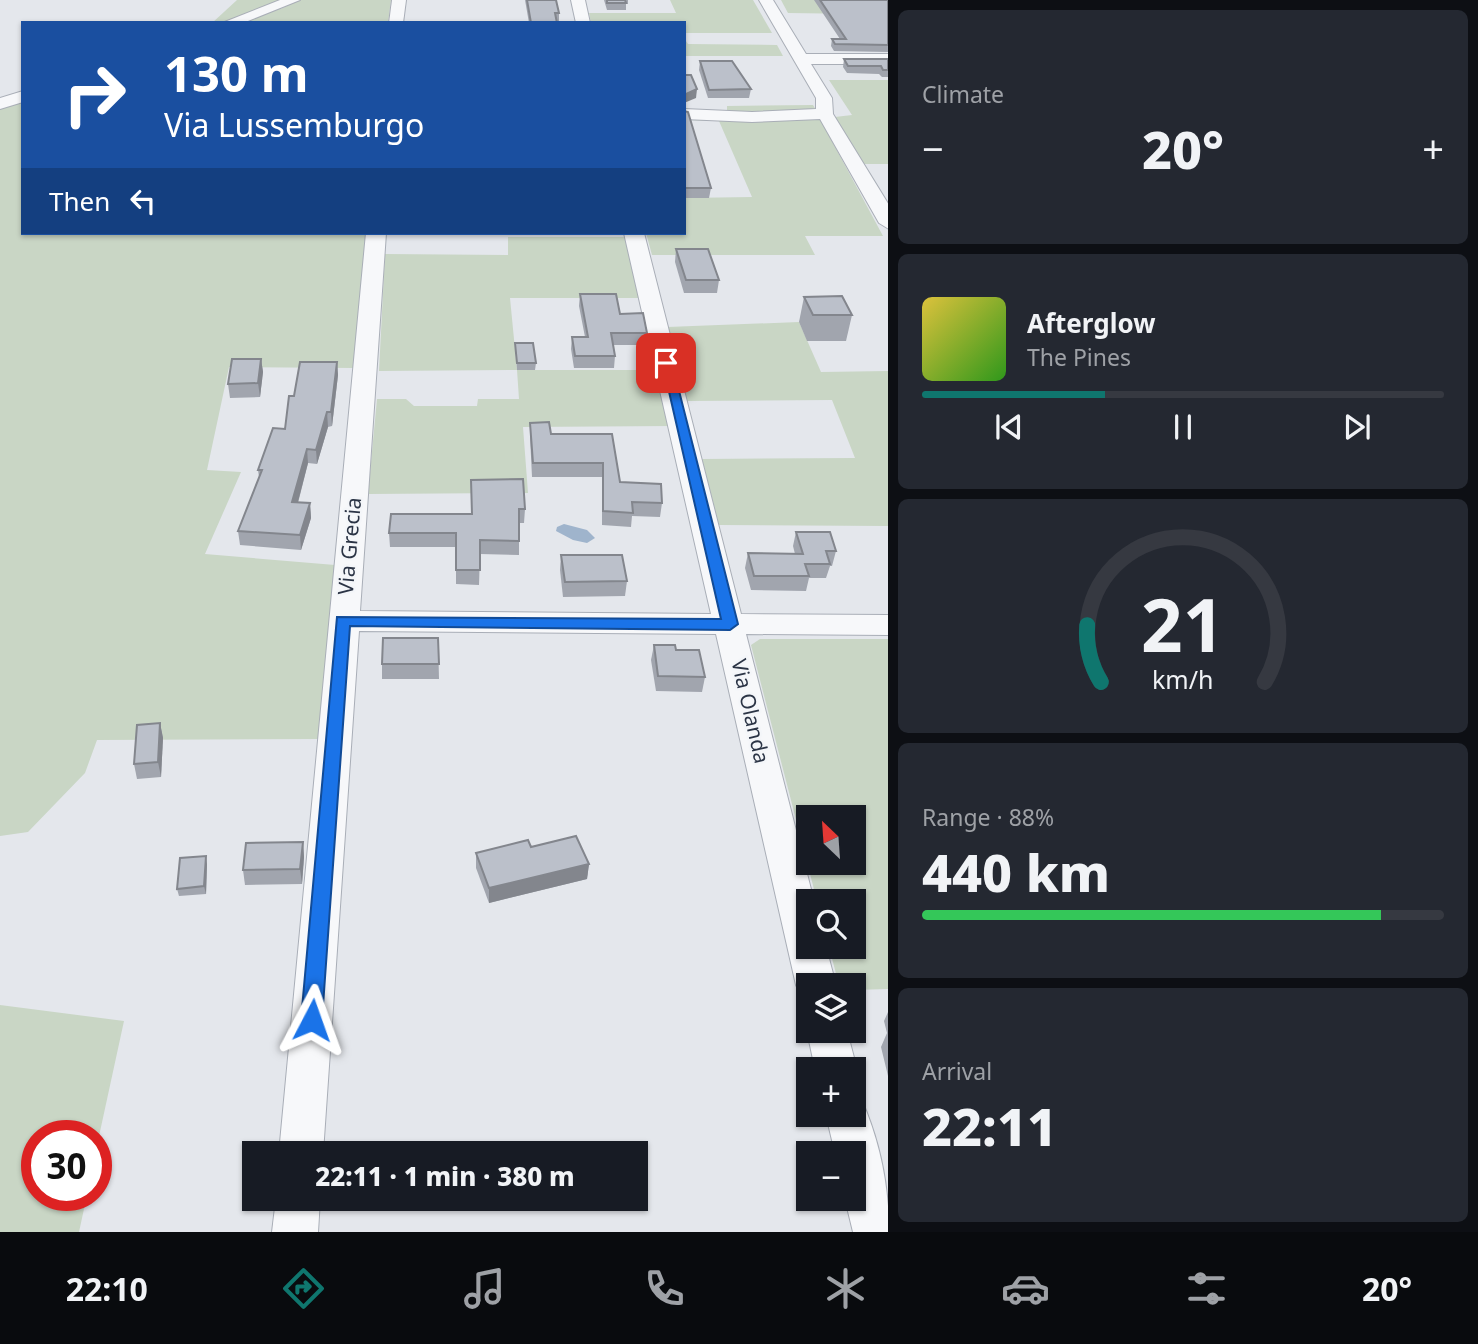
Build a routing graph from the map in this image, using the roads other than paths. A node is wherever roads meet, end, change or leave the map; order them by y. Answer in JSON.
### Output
{"nodes":[{"id":1,"x":399,"y":0,"type":"edge"},
{"id":2,"x":578,"y":0,"type":"edge"},
{"id":3,"x":766,"y":0,"type":"edge"},
{"id":4,"x":288,"y":3,"type":"edge"},
{"id":5,"x":235,"y":21,"type":"edge"},
{"id":6,"x":396,"y":21,"type":"edge"},
{"id":7,"x":583,"y":21,"type":"edge"},
{"id":8,"x":801,"y":59,"type":"junction"},
{"id":9,"x":888,"y":59,"type":"edge"},
{"id":10,"x":21,"y":97,"type":"edge"},
{"id":11,"x":0,"y":104,"type":"edge"},
{"id":12,"x":686,"y":114,"type":"edge"},
{"id":13,"x":825,"y":114,"type":"junction"},
{"id":14,"x":888,"y":223,"type":"edge"},
{"id":15,"x":376,"y":235,"type":"edge"},
{"id":16,"x":634,"y":235,"type":"edge"},
{"id":17,"x":342,"y":621,"type":"junction"},
{"id":18,"x":730,"y":624,"type":"junction"},
{"id":19,"x":888,"y":625,"type":"edge"},
{"id":20,"x":813,"y":973,"type":"edge"},
{"id":21,"x":850,"y":1127,"type":"edge"},
{"id":22,"x":302,"y":1141,"type":"edge"},
{"id":23,"x":297,"y":1211,"type":"edge"},
{"id":24,"x":295,"y":1232,"type":"edge"},
{"id":25,"x":876,"y":1232,"type":"edge"}],
"edges":[{"from":1,"to":6,"type":"street"},
{"from":2,"to":7,"type":"street"},
{"from":3,"to":8,"type":"street"},
{"from":4,"to":5,"type":"street"},
{"from":8,"to":9,"type":"street"},
{"from":8,"to":13,"type":"street"},
{"from":10,"to":11,"type":"street"},
{"from":12,"to":13,"type":"street"},
{"from":13,"to":14,"type":"street"},
{"from":15,"to":17,"type":"street","name":"Via Grecia"},
{"from":16,"to":18,"type":"street","name":"Via Olanda"},
{"from":17,"to":18,"type":"street"},
{"from":17,"to":22,"type":"street","name":"Via Grecia"},
{"from":18,"to":19,"type":"street"},
{"from":18,"to":20,"type":"street","name":"Via Olanda"},
{"from":21,"to":25,"type":"street"},
{"from":23,"to":24,"type":"street"}]}
